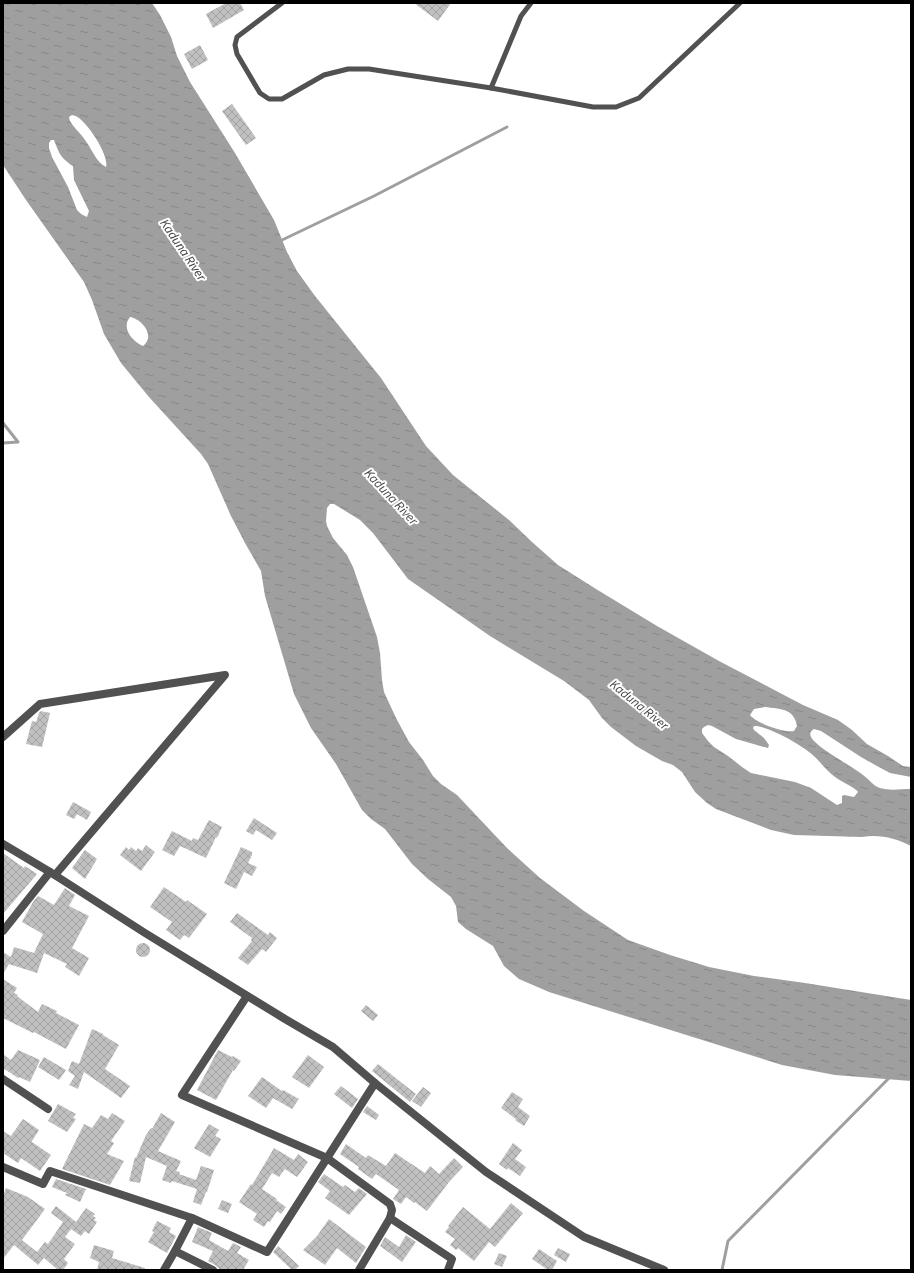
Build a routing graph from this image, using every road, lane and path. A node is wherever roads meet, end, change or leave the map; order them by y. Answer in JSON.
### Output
{"nodes":[{"id":1,"x":282,"y":3,"type":"edge"},
{"id":2,"x":530,"y":3,"type":"edge"},
{"id":3,"x":740,"y":3,"type":"edge"},
{"id":4,"x":491,"y":88,"type":"junction"},
{"id":5,"x":3,"y":737,"type":"edge"},
{"id":6,"x":3,"y":844,"type":"edge"},
{"id":7,"x":52,"y":873,"type":"junction"},
{"id":8,"x":3,"y":931,"type":"edge"},
{"id":9,"x":247,"y":996,"type":"junction"},
{"id":10,"x":3,"y":1079,"type":"edge"},
{"id":11,"x":375,"y":1083,"type":"junction"},
{"id":12,"x":48,"y":1109,"type":"dead end"},
{"id":13,"x":327,"y":1158,"type":"junction"},
{"id":14,"x":3,"y":1167,"type":"edge"},
{"id":15,"x":192,"y":1218,"type":"junction"},
{"id":16,"x":390,"y":1218,"type":"junction"},
{"id":17,"x":176,"y":1251,"type":"junction"},
{"id":18,"x":164,"y":1270,"type":"edge"},
{"id":19,"x":213,"y":1270,"type":"edge"},
{"id":20,"x":359,"y":1270,"type":"edge"},
{"id":21,"x":448,"y":1270,"type":"edge"},
{"id":22,"x":664,"y":1270,"type":"edge"}],
"edges":[{"from":1,"to":4,"type":"lane"},
{"from":2,"to":4,"type":"lane"},
{"from":3,"to":4,"type":"lane"},
{"from":5,"to":7,"type":"street"},
{"from":6,"to":7,"type":"street"},
{"from":7,"to":8,"type":"street"},
{"from":7,"to":9,"type":"street"},
{"from":9,"to":11,"type":"street"},
{"from":9,"to":13,"type":"street"},
{"from":10,"to":12,"type":"street"},
{"from":11,"to":13,"type":"street"},
{"from":11,"to":22,"type":"street"},
{"from":13,"to":15,"type":"street"},
{"from":13,"to":16,"type":"street"},
{"from":14,"to":15,"type":"street"},
{"from":15,"to":17,"type":"street"},
{"from":16,"to":20,"type":"street"},
{"from":16,"to":21,"type":"street"},
{"from":17,"to":18,"type":"street"},
{"from":17,"to":19,"type":"street"}]}
